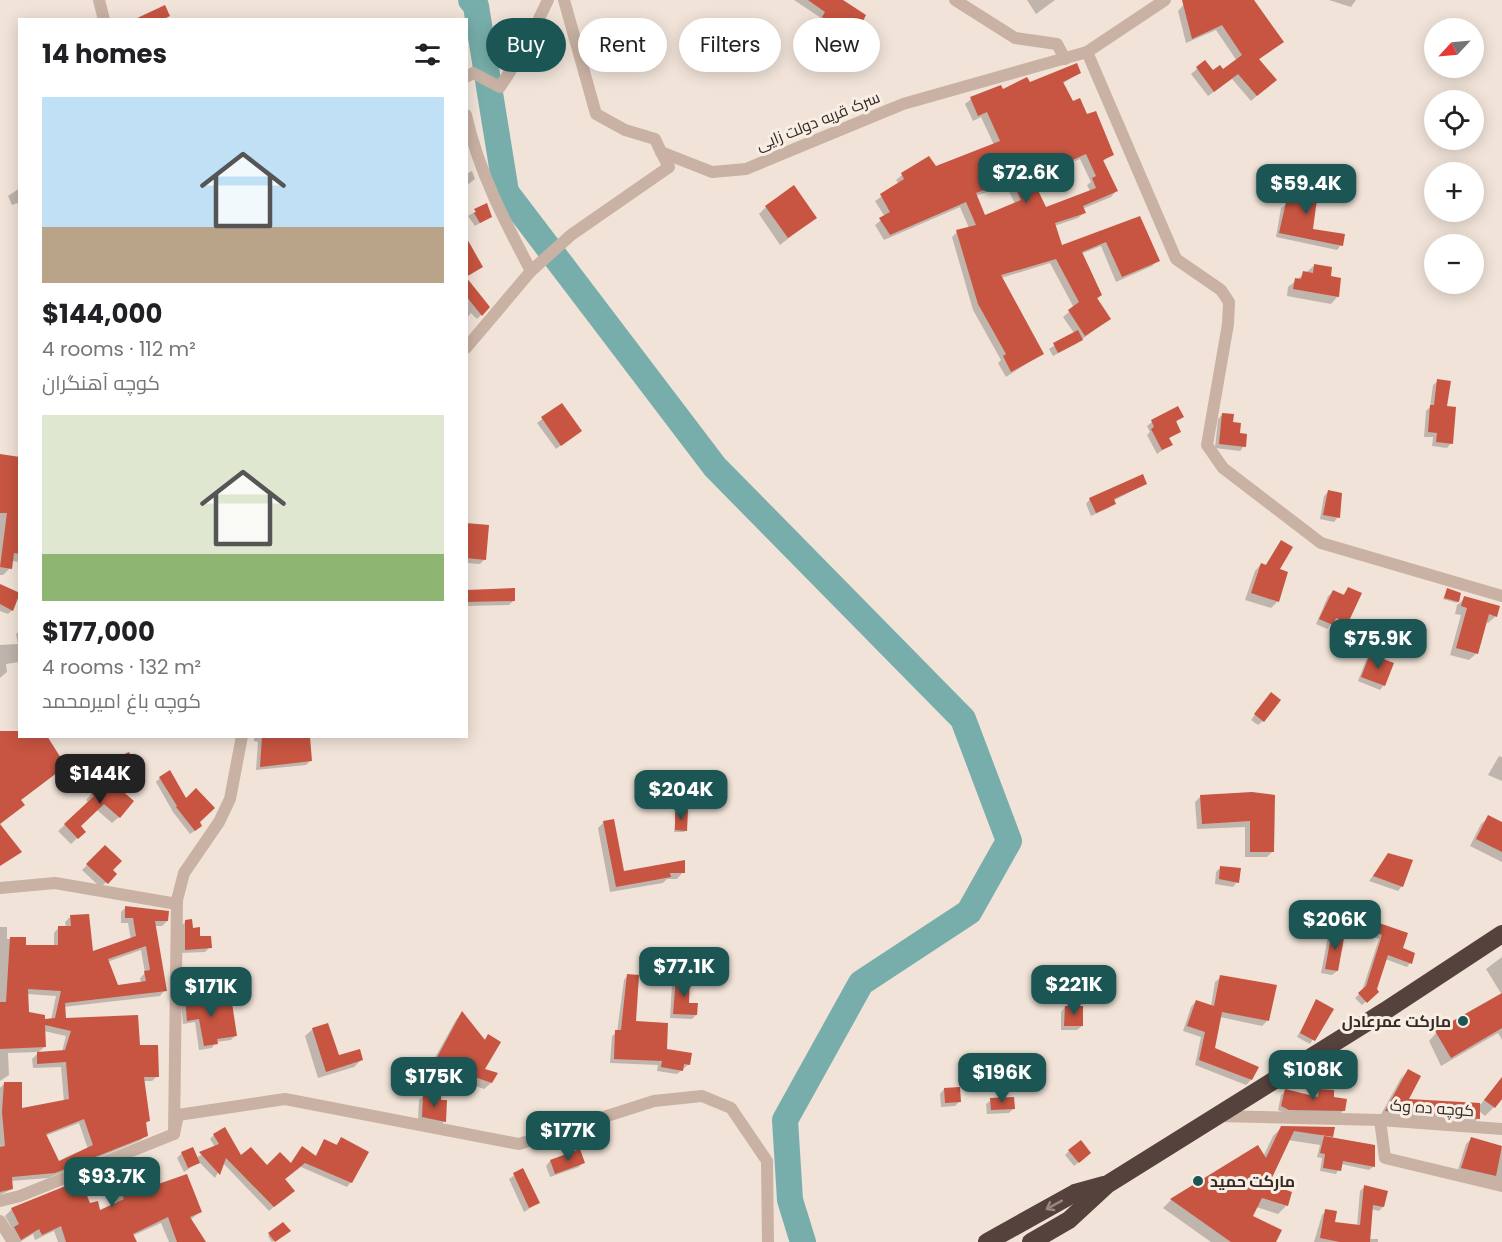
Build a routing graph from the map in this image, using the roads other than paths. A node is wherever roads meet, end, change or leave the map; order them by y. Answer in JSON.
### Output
{"nodes":[{"id":1,"x":99,"y":0,"type":"edge"},
{"id":2,"x":548,"y":0,"type":"edge"},
{"id":3,"x":564,"y":0,"type":"edge"},
{"id":4,"x":955,"y":0,"type":"edge"},
{"id":5,"x":1166,"y":0,"type":"edge"},
{"id":6,"x":104,"y":18,"type":"edge"},
{"id":7,"x":1087,"y":52,"type":"junction"},
{"id":8,"x":1065,"y":59,"type":"junction"},
{"id":9,"x":468,"y":75,"type":"edge"},
{"id":10,"x":468,"y":124,"type":"edge"},
{"id":11,"x":661,"y":152,"type":"junction"},
{"id":12,"x":531,"y":271,"type":"junction"},
{"id":13,"x":468,"y":346,"type":"edge"},
{"id":14,"x":1502,"y":596,"type":"edge"},
{"id":15,"x":242,"y":738,"type":"edge"},
{"id":16,"x":0,"y":888,"type":"edge"},
{"id":17,"x":177,"y":904,"type":"junction"},
{"id":18,"x":1502,"y":934,"type":"edge"},
{"id":19,"x":1216,"y":1116,"type":"junction"},
{"id":20,"x":1380,"y":1120,"type":"junction"},
{"id":21,"x":1502,"y":1129,"type":"edge"},
{"id":22,"x":174,"y":1134,"type":"junction"},
{"id":23,"x":1108,"y":1184,"type":"junction"},
{"id":24,"x":1502,"y":1186,"type":"edge"},
{"id":25,"x":0,"y":1201,"type":"edge"},
{"id":26,"x":0,"y":1221,"type":"edge"},
{"id":27,"x":13,"y":1242,"type":"edge"},
{"id":28,"x":768,"y":1242,"type":"edge"},
{"id":29,"x":987,"y":1242,"type":"edge"},
{"id":30,"x":1031,"y":1242,"type":"edge"}],
"edges":[{"from":1,"to":6,"type":"street"},
{"from":2,"to":9,"type":"street"},
{"from":3,"to":11,"type":"street","name":"سرک قریه دولت زایی"},
{"from":4,"to":8,"type":"street"},
{"from":5,"to":7,"type":"street","name":"سرک قریه دولت زایی"},
{"from":7,"to":8,"type":"street","name":"سرک قریه دولت زایی"},
{"from":7,"to":14,"type":"street"},
{"from":8,"to":11,"type":"street","name":"سرک قریه دولت زایی"},
{"from":10,"to":12,"type":"street"},
{"from":11,"to":12,"type":"street"},
{"from":12,"to":13,"type":"street"},
{"from":15,"to":17,"type":"street"},
{"from":16,"to":17,"type":"street"},
{"from":17,"to":22,"type":"street"},
{"from":18,"to":19,"type":"highway"},
{"from":19,"to":20,"type":"street","name":"کوچه ده وک"},
{"from":19,"to":23,"type":"highway"},
{"from":20,"to":21,"type":"street","name":"کوچه ده وک"},
{"from":20,"to":24,"type":"street"},
{"from":22,"to":25,"type":"street"},
{"from":22,"to":28,"type":"street"},
{"from":23,"to":29,"type":"highway","one_way":true},
{"from":23,"to":30,"type":"highway"},
{"from":26,"to":27,"type":"street"}]}
